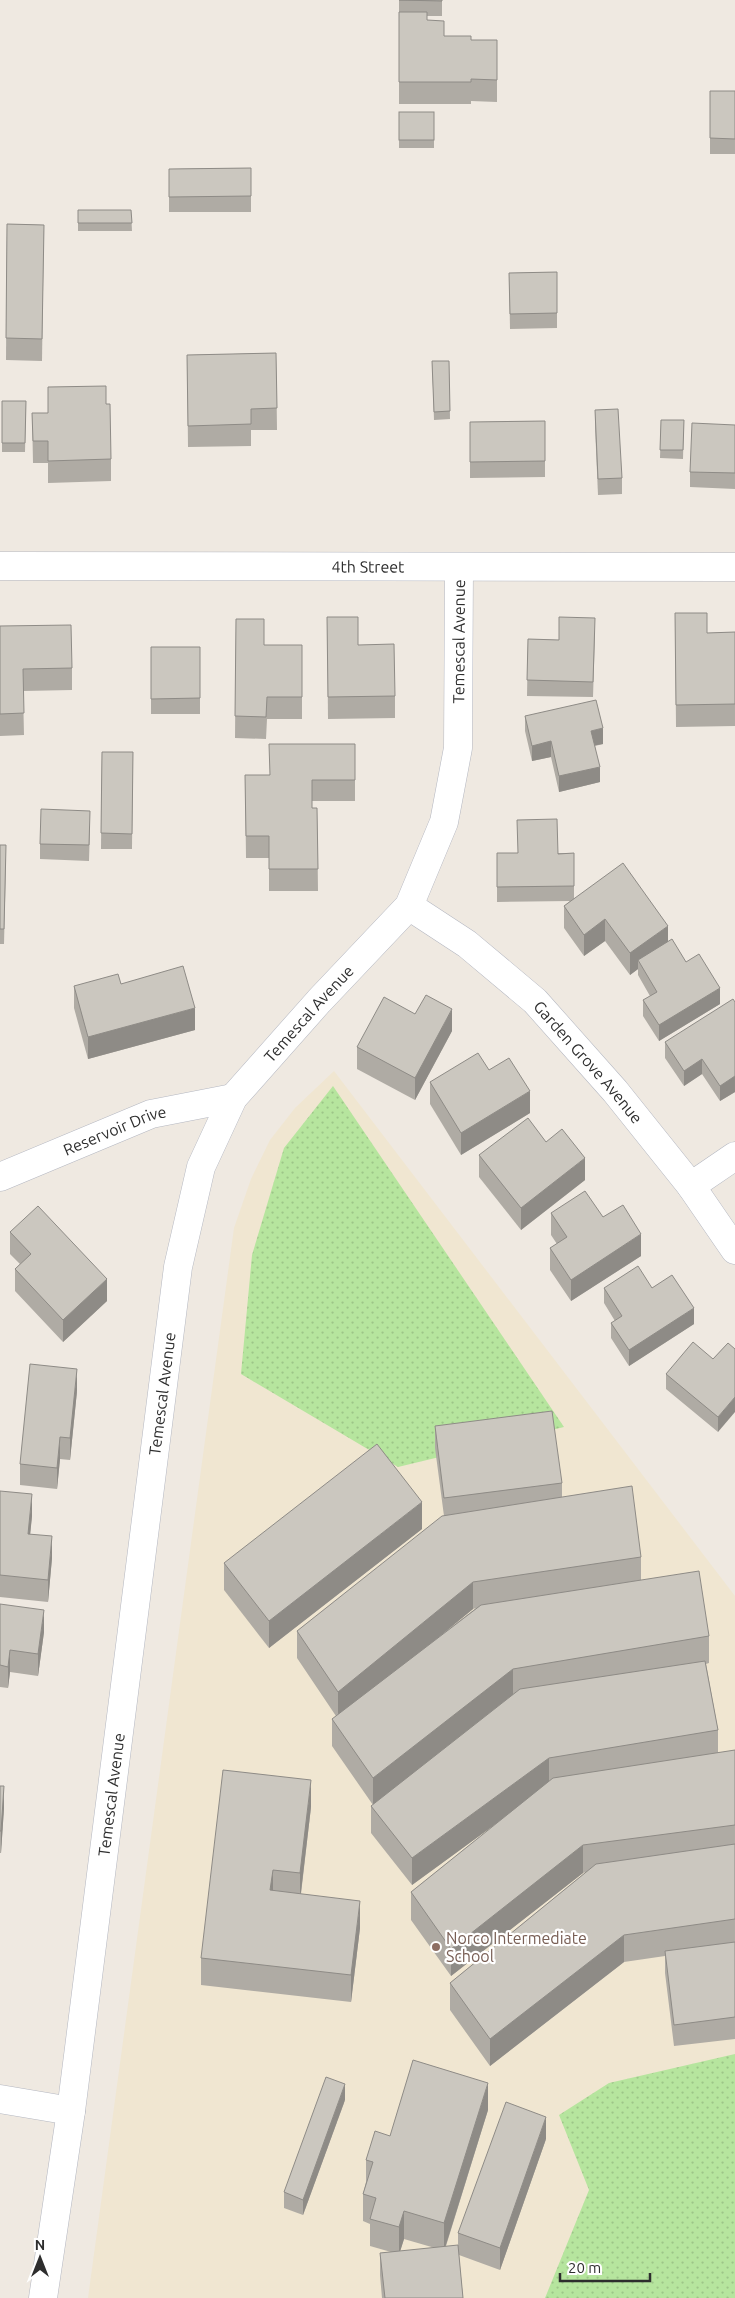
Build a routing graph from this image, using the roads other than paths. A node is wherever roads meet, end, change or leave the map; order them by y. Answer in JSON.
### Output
{"nodes":[{"id":1,"x":0,"y":566,"type":"edge"},
{"id":2,"x":459,"y":568,"type":"junction"},
{"id":3,"x":735,"y":568,"type":"edge"},
{"id":4,"x":408,"y":906,"type":"junction"},
{"id":5,"x":233,"y":1098,"type":"junction"},
{"id":6,"x":735,"y":1156,"type":"edge"},
{"id":7,"x":0,"y":1177,"type":"edge"},
{"id":8,"x":691,"y":1186,"type":"junction"},
{"id":9,"x":735,"y":1250,"type":"edge"},
{"id":10,"x":0,"y":2099,"type":"edge"},
{"id":11,"x":71,"y":2111,"type":"junction"},
{"id":12,"x":43,"y":2298,"type":"edge"}],
"edges":[{"from":1,"to":2,"type":"street","name":"4th Street"},
{"from":2,"to":3,"type":"street","name":"4th Street"},
{"from":2,"to":4,"type":"street","name":"Temescal Avenue"},
{"from":4,"to":5,"type":"street","name":"Temescal Avenue"},
{"from":4,"to":8,"type":"street","name":"Garden Grove Avenue"},
{"from":5,"to":7,"type":"street","name":"Reservoir Drive"},
{"from":5,"to":11,"type":"street","name":"Temescal Avenue"},
{"from":6,"to":8,"type":"street"},
{"from":8,"to":9,"type":"street","name":"Garden Grove Avenue"},
{"from":10,"to":11,"type":"street"},
{"from":11,"to":12,"type":"street","name":"Temescal Avenue"}]}
